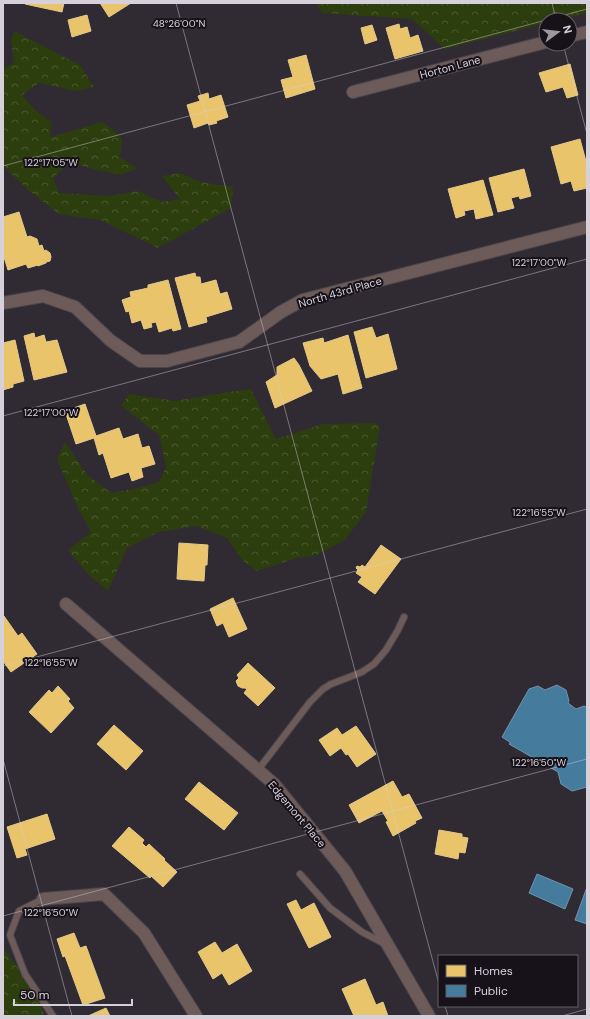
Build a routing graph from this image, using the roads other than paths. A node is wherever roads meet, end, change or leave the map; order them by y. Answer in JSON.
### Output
{"nodes":[{"id":1,"x":538,"y":44,"type":"edge"},
{"id":2,"x":353,"y":92,"type":"dead end"},
{"id":3,"x":587,"y":226,"type":"edge"},
{"id":4,"x":3,"y":303,"type":"edge"},
{"id":5,"x":66,"y":604,"type":"dead end"},
{"id":6,"x":404,"y":617,"type":"dead end"},
{"id":7,"x":258,"y":770,"type":"junction"},
{"id":8,"x":300,"y":874,"type":"dead end"},
{"id":9,"x":43,"y":898,"type":"joint"},
{"id":10,"x":387,"y":945,"type":"junction"},
{"id":11,"x":53,"y":1016,"type":"edge"},
{"id":12,"x":196,"y":1016,"type":"edge"},
{"id":13,"x":428,"y":1016,"type":"edge"}],
"edges":[{"from":1,"to":2,"type":"street","name":"Horton Lane"},
{"from":3,"to":4,"type":"street","name":"North 43rd Place"},
{"from":5,"to":7,"type":"street","name":"Edgemont Place"},
{"from":6,"to":7,"type":"lane"},
{"from":7,"to":10,"type":"street","name":"Edgemont Place"},
{"from":8,"to":10,"type":"lane"},
{"from":9,"to":11,"type":"lane"},
{"from":9,"to":12,"type":"street"},
{"from":10,"to":13,"type":"street","name":"Edgemont Place"}]}
